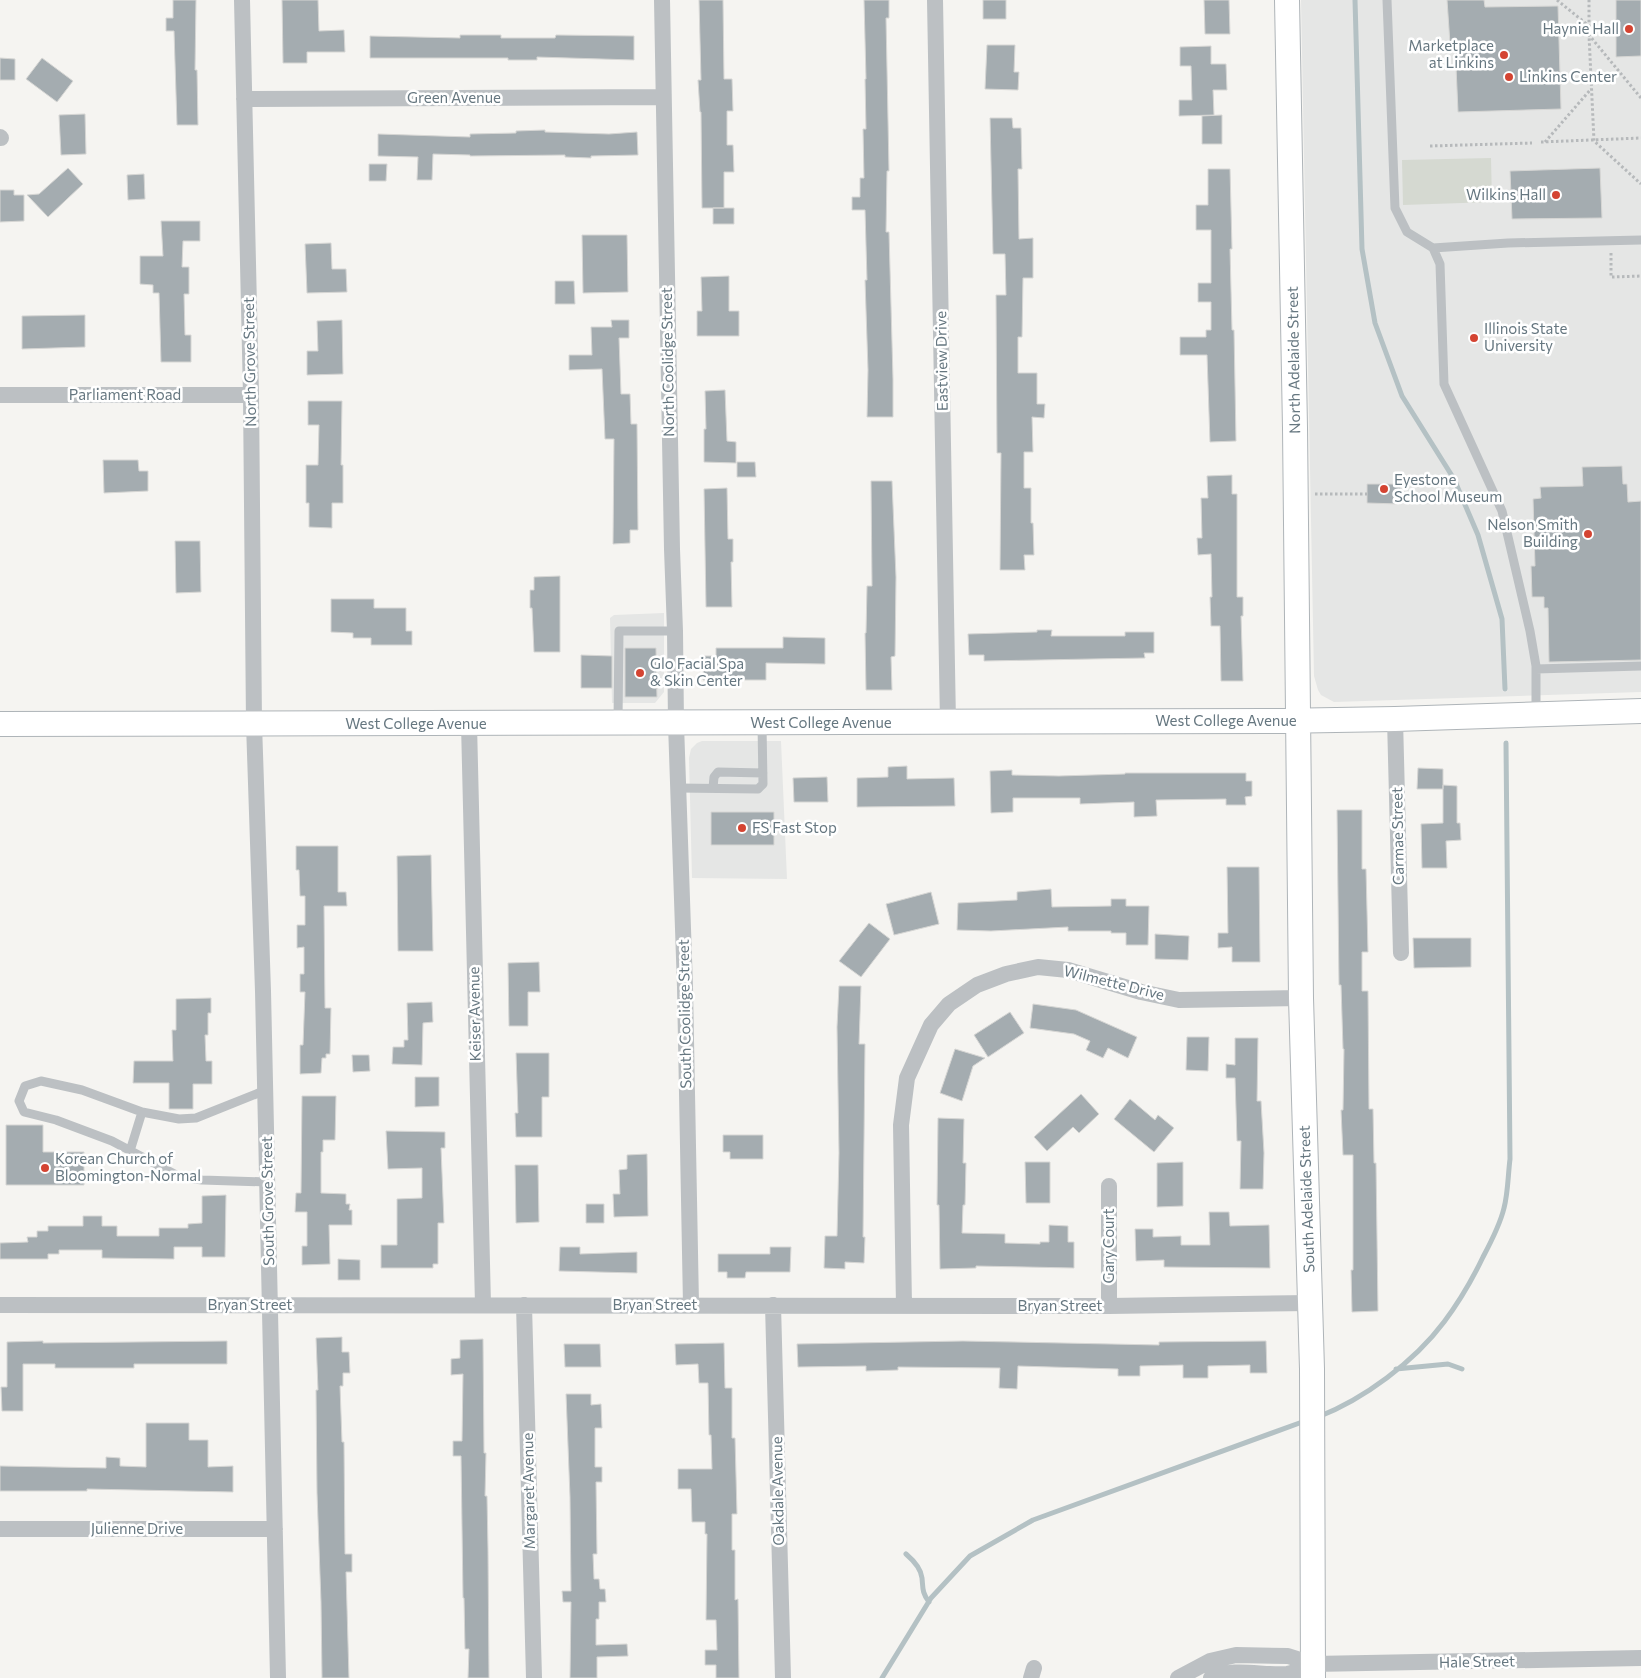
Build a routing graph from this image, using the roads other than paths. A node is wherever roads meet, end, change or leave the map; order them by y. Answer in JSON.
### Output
{"nodes":[{"id":1,"x":242,"y":0,"type":"edge"},
{"id":2,"x":662,"y":0,"type":"edge"},
{"id":3,"x":936,"y":0,"type":"edge"},
{"id":4,"x":1287,"y":0,"type":"edge"},
{"id":5,"x":1387,"y":0,"type":"edge"},
{"id":6,"x":664,"y":97,"type":"junction"},
{"id":7,"x":244,"y":99,"type":"junction"},
{"id":8,"x":1641,"y":240,"type":"edge"},
{"id":9,"x":1432,"y":248,"type":"junction"},
{"id":10,"x":0,"y":395,"type":"edge"},
{"id":11,"x":251,"y":395,"type":"junction"},
{"id":12,"x":676,"y":632,"type":"junction"},
{"id":13,"x":1641,"y":666,"type":"edge"},
{"id":14,"x":1536,"y":669,"type":"junction"},
{"id":15,"x":1641,"y":711,"type":"edge"},
{"id":16,"x":1536,"y":715,"type":"junction"},
{"id":17,"x":1395,"y":719,"type":"junction"},
{"id":18,"x":1297,"y":721,"type":"junction"},
{"id":19,"x":948,"y":722,"type":"junction"},
{"id":20,"x":618,"y":723,"type":"junction"},
{"id":21,"x":762,"y":723,"type":"junction"},
{"id":22,"x":0,"y":724,"type":"edge"},
{"id":23,"x":254,"y":724,"type":"junction"},
{"id":24,"x":469,"y":724,"type":"junction"},
{"id":25,"x":676,"y":724,"type":"junction"},
{"id":26,"x":763,"y":773,"type":"junction"},
{"id":27,"x":678,"y":788,"type":"junction"},
{"id":28,"x":713,"y":788,"type":"junction"},
{"id":29,"x":1401,"y":953,"type":"dead end"},
{"id":30,"x":1300,"y":998,"type":"junction"},
{"id":31,"x":266,"y":1090,"type":"junction"},
{"id":32,"x":142,"y":1112,"type":"junction"},
{"id":33,"x":130,"y":1151,"type":"junction"},
{"id":34,"x":267,"y":1182,"type":"junction"},
{"id":35,"x":1109,"y":1186,"type":"dead end"},
{"id":36,"x":1310,"y":1303,"type":"junction"},
{"id":37,"x":270,"y":1305,"type":"junction"},
{"id":38,"x":483,"y":1305,"type":"junction"},
{"id":39,"x":524,"y":1305,"type":"junction"},
{"id":40,"x":690,"y":1305,"type":"junction"},
{"id":41,"x":773,"y":1305,"type":"junction"},
{"id":42,"x":0,"y":1306,"type":"edge"},
{"id":43,"x":904,"y":1306,"type":"junction"},
{"id":44,"x":1109,"y":1306,"type":"junction"},
{"id":45,"x":0,"y":1529,"type":"edge"},
{"id":46,"x":275,"y":1529,"type":"junction"},
{"id":47,"x":1641,"y":1658,"type":"edge"},
{"id":48,"x":1313,"y":1671,"type":"edge"},
{"id":49,"x":278,"y":1678,"type":"edge"},
{"id":50,"x":534,"y":1678,"type":"edge"},
{"id":51,"x":783,"y":1678,"type":"edge"},
{"id":52,"x":1178,"y":1678,"type":"edge"},
{"id":53,"x":1211,"y":1678,"type":"edge"}],
"edges":[{"from":1,"to":7,"type":"street","name":"North Grove Street"},
{"from":2,"to":6,"type":"street","name":"North Coolidge Street"},
{"from":3,"to":19,"type":"street","name":"Eastview Drive"},
{"from":4,"to":18,"type":"main road","name":"North Adelaide Street"},
{"from":5,"to":9,"type":"lane"},
{"from":6,"to":7,"type":"street","name":"Green Avenue"},
{"from":6,"to":12,"type":"street","name":"North Coolidge Street"},
{"from":7,"to":11,"type":"street","name":"North Grove Street"},
{"from":8,"to":9,"type":"lane"},
{"from":9,"to":14,"type":"lane"},
{"from":10,"to":11,"type":"street","name":"Parliament Road"},
{"from":11,"to":23,"type":"street","name":"North Grove Street"},
{"from":12,"to":20,"type":"lane"},
{"from":12,"to":25,"type":"street","name":"North Coolidge Street"},
{"from":13,"to":14,"type":"lane"},
{"from":14,"to":16,"type":"lane"},
{"from":15,"to":16,"type":"main road","name":"West College Avenue"},
{"from":16,"to":17,"type":"main road","name":"West College Avenue"},
{"from":17,"to":18,"type":"main road","name":"West College Avenue"},
{"from":17,"to":29,"type":"street","name":"Carmae Street"},
{"from":18,"to":19,"type":"main road","name":"West College Avenue"},
{"from":18,"to":30,"type":"main road","name":"South Adelaide Street"},
{"from":19,"to":21,"type":"main road","name":"West College Avenue"},
{"from":20,"to":24,"type":"main road","name":"West College Avenue"},
{"from":20,"to":25,"type":"main road","name":"West College Avenue"},
{"from":21,"to":25,"type":"main road","name":"West College Avenue"},
{"from":21,"to":26,"type":"lane"},
{"from":22,"to":23,"type":"main road","name":"West College Avenue"},
{"from":23,"to":24,"type":"main road","name":"West College Avenue"},
{"from":23,"to":31,"type":"street","name":"South Grove Street"},
{"from":24,"to":38,"type":"street","name":"Keiser Avenue"},
{"from":25,"to":27,"type":"street","name":"South Coolidge Street"},
{"from":26,"to":28,"type":"lane"},
{"from":26,"to":28,"type":"lane"},
{"from":27,"to":28,"type":"lane"},
{"from":27,"to":40,"type":"street","name":"South Coolidge Street"},
{"from":30,"to":36,"type":"main road","name":"South Adelaide Street"},
{"from":30,"to":43,"type":"street","name":"Wilmette Drive"},
{"from":31,"to":32,"type":"lane"},
{"from":31,"to":34,"type":"street","name":"South Grove Street"},
{"from":32,"to":33,"type":"lane"},
{"from":32,"to":33,"type":"lane"},
{"from":33,"to":34,"type":"lane"},
{"from":34,"to":37,"type":"street","name":"South Grove Street"},
{"from":35,"to":44,"type":"street","name":"Gary Court"},
{"from":36,"to":44,"type":"street","name":"Bryan Street"},
{"from":36,"to":48,"type":"main road","name":"South Adelaide Street"},
{"from":37,"to":38,"type":"street","name":"Bryan Street"},
{"from":37,"to":42,"type":"street","name":"Bryan Street"},
{"from":37,"to":46,"type":"street","name":"South Grove Street"},
{"from":38,"to":39,"type":"street","name":"Bryan Street"},
{"from":39,"to":40,"type":"street","name":"Bryan Street"},
{"from":39,"to":50,"type":"street","name":"Margaret Avenue"},
{"from":40,"to":41,"type":"street","name":"Bryan Street"},
{"from":41,"to":43,"type":"street","name":"Bryan Street"},
{"from":41,"to":51,"type":"street","name":"Oakdale Avenue"},
{"from":43,"to":44,"type":"street","name":"Bryan Street"},
{"from":45,"to":46,"type":"street","name":"Julienne Drive"},
{"from":46,"to":49,"type":"street","name":"South Grove Street"},
{"from":47,"to":48,"type":"street","name":"Hale Street"},
{"from":48,"to":52,"type":"street"},
{"from":48,"to":53,"type":"street"}]}
